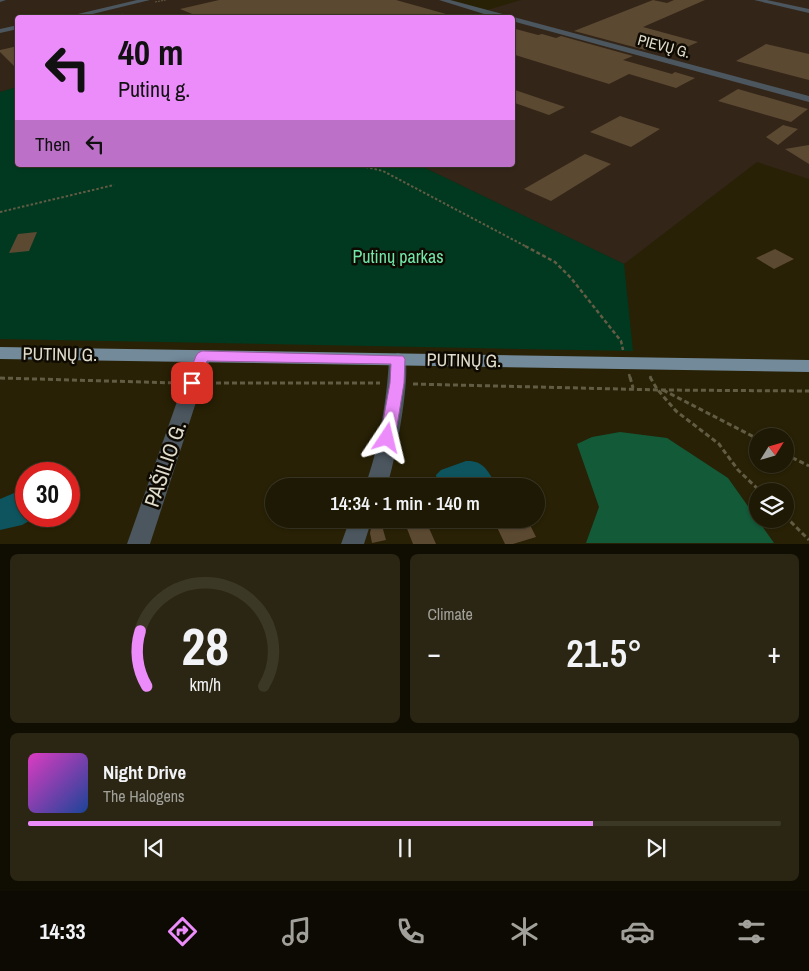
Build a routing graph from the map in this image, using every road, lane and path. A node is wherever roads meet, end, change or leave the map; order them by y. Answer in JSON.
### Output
{"nodes":[{"id":1,"x":146,"y":0,"type":"edge"},
{"id":2,"x":442,"y":0,"type":"edge"},
{"id":3,"x":757,"y":0,"type":"edge"},
{"id":4,"x":809,"y":11,"type":"edge"},
{"id":5,"x":79,"y":15,"type":"edge"},
{"id":6,"x":496,"y":15,"type":"edge"},
{"id":7,"x":515,"y":20,"type":"edge"},
{"id":8,"x":15,"y":28,"type":"edge"},
{"id":9,"x":0,"y":31,"type":"edge"},
{"id":10,"x":809,"y":99,"type":"edge"},
{"id":11,"x":366,"y":167,"type":"edge"},
{"id":12,"x":114,"y":185,"type":"dead end"},
{"id":13,"x":0,"y":212,"type":"edge"},
{"id":14,"x":0,"y":352,"type":"edge"},
{"id":15,"x":202,"y":356,"type":"junction"},
{"id":16,"x":398,"y":359,"type":"junction"},
{"id":17,"x":635,"y":363,"type":"junction"},
{"id":18,"x":809,"y":366,"type":"edge"},
{"id":19,"x":661,"y":390,"type":"dead end"},
{"id":20,"x":749,"y":434,"type":"edge"},
{"id":21,"x":794,"y":458,"type":"edge"},
{"id":22,"x":809,"y":466,"type":"edge"},
{"id":23,"x":380,"y":478,"type":"edge"},
{"id":24,"x":752,"y":483,"type":"edge"},
{"id":25,"x":794,"y":525,"type":"edge"},
{"id":26,"x":358,"y":528,"type":"edge"},
{"id":27,"x":809,"y":540,"type":"edge"},
{"id":28,"x":138,"y":544,"type":"edge"},
{"id":29,"x":352,"y":544,"type":"edge"}],
"edges":[{"from":1,"to":5,"type":"street"},
{"from":2,"to":6,"type":"street"},
{"from":3,"to":4,"type":"street"},
{"from":7,"to":10,"type":"street","name":"PIEVŲ G."},
{"from":8,"to":9,"type":"street"},
{"from":11,"to":17,"type":"path"},
{"from":12,"to":13,"type":"path"},
{"from":14,"to":15,"type":"main road","name":"PUTINŲ G."},
{"from":15,"to":16,"type":"main road","name":"PUTINŲ G."},
{"from":15,"to":28,"type":"street","name":"PAŠILIO G."},
{"from":16,"to":17,"type":"main road","name":"PUTINŲ G."},
{"from":16,"to":23,"type":"street"},
{"from":17,"to":18,"type":"main road","name":"PUTINŲ G."},
{"from":17,"to":24,"type":"path"},
{"from":19,"to":20,"type":"path"},
{"from":21,"to":22,"type":"path"},
{"from":25,"to":27,"type":"path"},
{"from":26,"to":29,"type":"street"}]}
